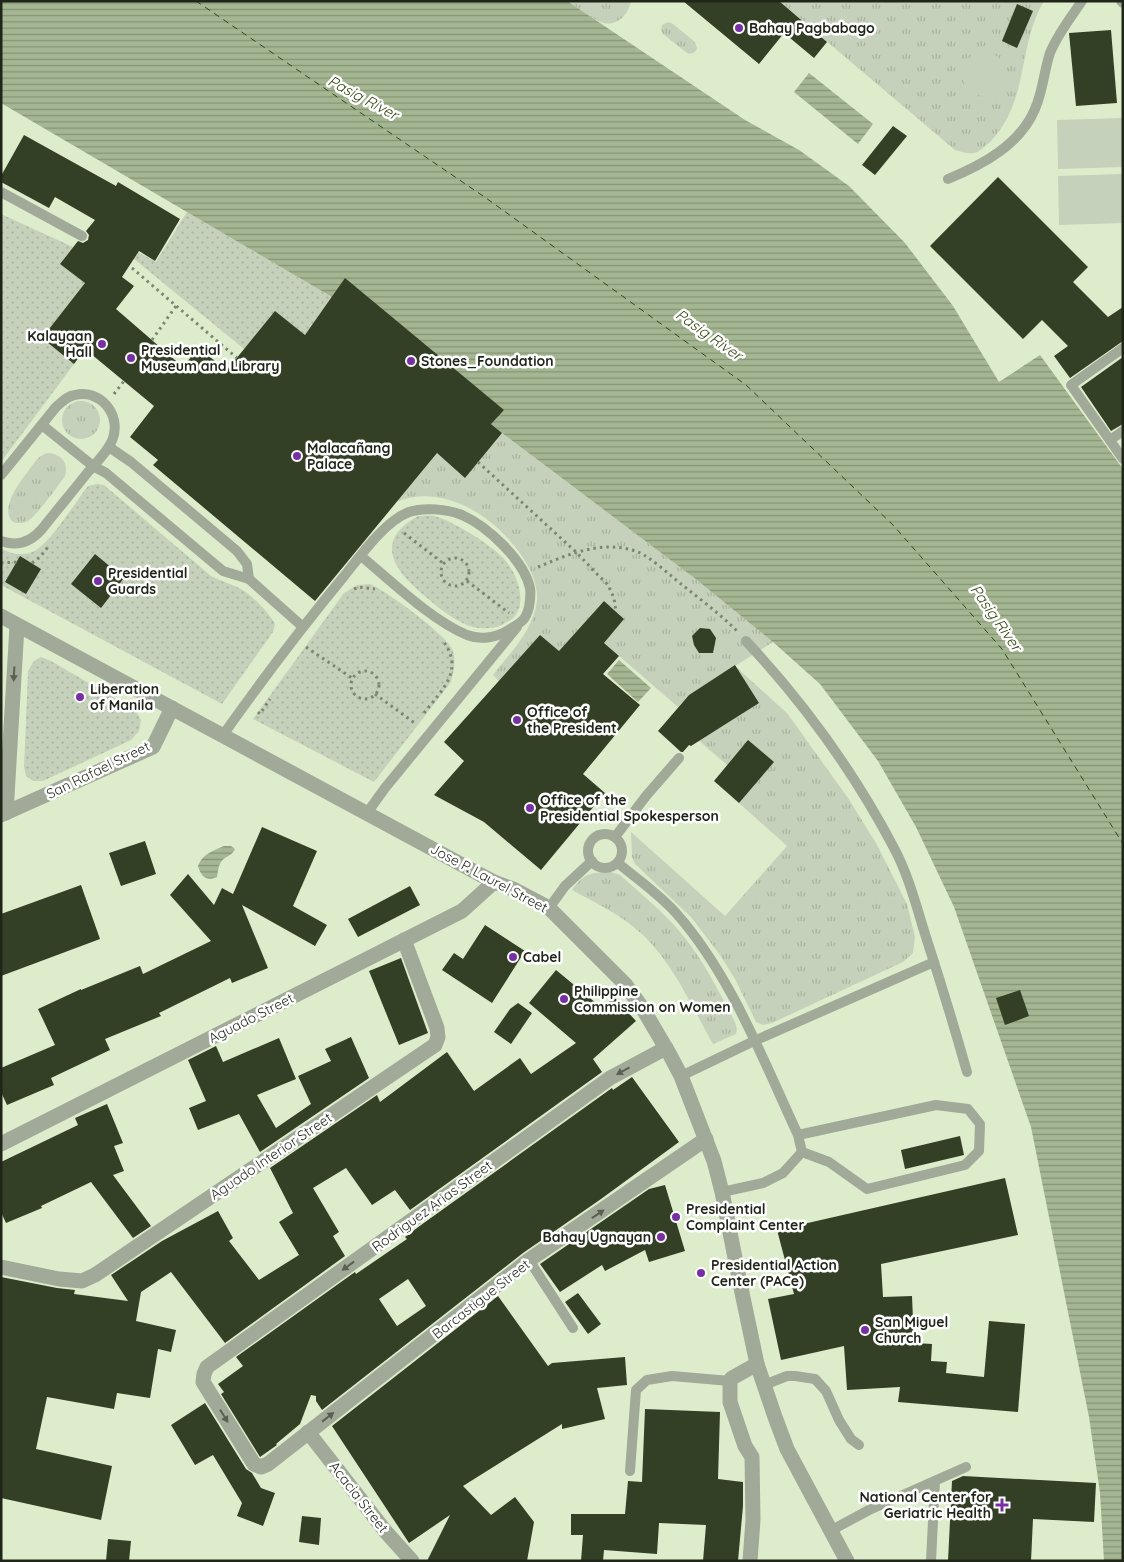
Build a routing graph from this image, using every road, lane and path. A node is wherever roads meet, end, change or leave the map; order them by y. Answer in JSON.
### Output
{"nodes":[{"id":1,"x":1082,"y":1,"type":"edge"},
{"id":2,"x":948,"y":179,"type":"dead end"},
{"id":3,"x":1,"y":192,"type":"edge"},
{"id":4,"x":82,"y":236,"type":"dead end"},
{"id":5,"x":132,"y":268,"type":"dead end"},
{"id":6,"x":176,"y":306,"type":"junction"},
{"id":7,"x":152,"y":340,"type":"dead end"},
{"id":8,"x":1123,"y":348,"type":"edge"},
{"id":9,"x":237,"y":358,"type":"dead end"},
{"id":10,"x":124,"y":381,"type":"dead end"},
{"id":11,"x":116,"y":391,"type":"dead end"},
{"id":12,"x":42,"y":425,"type":"junction"},
{"id":13,"x":1123,"y":431,"type":"edge"},
{"id":14,"x":1110,"y":440,"type":"junction"},
{"id":15,"x":109,"y":446,"type":"junction"},
{"id":16,"x":1123,"y":459,"type":"edge"},
{"id":17,"x":478,"y":462,"type":"dead end"},
{"id":18,"x":93,"y":466,"type":"junction"},
{"id":19,"x":1,"y":475,"type":"edge"},
{"id":20,"x":406,"y":526,"type":"dead end"},
{"id":21,"x":401,"y":531,"type":"junction"},
{"id":22,"x":399,"y":536,"type":"dead end"},
{"id":23,"x":1,"y":541,"type":"edge"},
{"id":24,"x":576,"y":552,"type":"junction"},
{"id":25,"x":361,"y":556,"type":"junction"},
{"id":26,"x":16,"y":562,"type":"dead end"},
{"id":27,"x":1,"y":563,"type":"edge"},
{"id":28,"x":444,"y":564,"type":"junction"},
{"id":29,"x":523,"y":572,"type":"junction"},
{"id":30,"x":249,"y":579,"type":"junction"},
{"id":31,"x":466,"y":580,"type":"junction"},
{"id":32,"x":382,"y":592,"type":"dead end"},
{"id":33,"x":348,"y":593,"type":"dead end"},
{"id":34,"x":515,"y":610,"type":"dead end"},
{"id":35,"x":616,"y":612,"type":"dead end"},
{"id":36,"x":512,"y":614,"type":"junction"},
{"id":37,"x":1,"y":616,"type":"edge"},
{"id":38,"x":506,"y":620,"type":"dead end"},
{"id":39,"x":523,"y":620,"type":"junction"},
{"id":40,"x":17,"y":626,"type":"junction"},
{"id":41,"x":303,"y":626,"type":"junction"},
{"id":42,"x":443,"y":640,"type":"dead end"},
{"id":43,"x":746,"y":641,"type":"joint"},
{"id":44,"x":301,"y":654,"type":"dead end"},
{"id":45,"x":352,"y":678,"type":"junction"},
{"id":46,"x":375,"y":694,"type":"junction"},
{"id":47,"x":270,"y":699,"type":"dead end"},
{"id":48,"x":245,"y":703,"type":"junction"},
{"id":49,"x":172,"y":708,"type":"junction"},
{"id":50,"x":416,"y":724,"type":"junction"},
{"id":51,"x":410,"y":731,"type":"dead end"},
{"id":52,"x":223,"y":734,"type":"junction"},
{"id":53,"x":680,"y":758,"type":"dead end"},
{"id":54,"x":367,"y":813,"type":"junction"},
{"id":55,"x":4,"y":814,"type":"edge"},
{"id":56,"x":615,"y":837,"type":"junction"},
{"id":57,"x":592,"y":861,"type":"junction"},
{"id":58,"x":618,"y":863,"type":"junction"},
{"id":59,"x":494,"y":882,"type":"junction"},
{"id":60,"x":549,"y":908,"type":"junction"},
{"id":61,"x":404,"y":940,"type":"junction"},
{"id":62,"x":934,"y":962,"type":"junction"},
{"id":63,"x":754,"y":1041,"type":"junction"},
{"id":64,"x":666,"y":1048,"type":"junction"},
{"id":65,"x":967,"y":1072,"type":"dead end"},
{"id":66,"x":681,"y":1076,"type":"junction"},
{"id":67,"x":798,"y":1135,"type":"junction"},
{"id":68,"x":706,"y":1139,"type":"junction"},
{"id":69,"x":1,"y":1144,"type":"edge"},
{"id":70,"x":802,"y":1152,"type":"junction"},
{"id":71,"x":722,"y":1192,"type":"junction"},
{"id":72,"x":529,"y":1260,"type":"junction"},
{"id":73,"x":1,"y":1267,"type":"edge"},
{"id":74,"x":573,"y":1328,"type":"dead end"},
{"id":75,"x":758,"y":1364,"type":"junction"},
{"id":76,"x":730,"y":1381,"type":"junction"},
{"id":77,"x":764,"y":1385,"type":"junction"},
{"id":78,"x":308,"y":1432,"type":"junction"},
{"id":79,"x":859,"y":1445,"type":"dead end"},
{"id":80,"x":262,"y":1467,"type":"joint"},
{"id":81,"x":966,"y":1467,"type":"dead end"},
{"id":82,"x":630,"y":1471,"type":"dead end"},
{"id":83,"x":935,"y":1481,"type":"junction"},
{"id":84,"x":830,"y":1531,"type":"junction"},
{"id":85,"x":412,"y":1561,"type":"edge"},
{"id":86,"x":750,"y":1561,"type":"edge"},
{"id":87,"x":847,"y":1561,"type":"edge"},
{"id":88,"x":931,"y":1561,"type":"edge"}],
"edges":[{"from":1,"to":2,"type":"lane"},
{"from":3,"to":4,"type":"lane"},
{"from":5,"to":6,"type":"path"},
{"from":6,"to":7,"type":"path"},
{"from":6,"to":9,"type":"path"},
{"from":8,"to":14,"type":"lane"},
{"from":10,"to":11,"type":"path"},
{"from":12,"to":15,"type":"lane"},
{"from":12,"to":18,"type":"lane"},
{"from":12,"to":19,"type":"lane"},
{"from":13,"to":14,"type":"lane"},
{"from":14,"to":16,"type":"lane"},
{"from":15,"to":18,"type":"lane"},
{"from":15,"to":30,"type":"lane"},
{"from":17,"to":24,"type":"path"},
{"from":18,"to":23,"type":"lane"},
{"from":18,"to":30,"type":"lane"},
{"from":20,"to":21,"type":"path"},
{"from":21,"to":22,"type":"path"},
{"from":21,"to":28,"type":"path"},
{"from":24,"to":29,"type":"path"},
{"from":24,"to":35,"type":"path"},
{"from":24,"to":43,"type":"path"},
{"from":25,"to":29,"type":"lane"},
{"from":25,"to":39,"type":"lane"},
{"from":25,"to":41,"type":"lane"},
{"from":26,"to":27,"type":"path"},
{"from":28,"to":31,"type":"path"},
{"from":28,"to":31,"type":"path"},
{"from":29,"to":39,"type":"lane"},
{"from":30,"to":41,"type":"lane"},
{"from":31,"to":36,"type":"path"},
{"from":32,"to":33,"type":"path"},
{"from":34,"to":36,"type":"path"},
{"from":36,"to":38,"type":"path"},
{"from":37,"to":40,"type":"street","name":"Jose P. Laurel Street"},
{"from":39,"to":54,"type":"lane"},
{"from":40,"to":49,"type":"street","name":"Jose P. Laurel Street"},
{"from":40,"to":55,"type":"street","name":"San Rafael Street","one_way":true},
{"from":41,"to":48,"type":"lane"},
{"from":42,"to":50,"type":"path"},
{"from":43,"to":62,"type":"lane"},
{"from":44,"to":45,"type":"path"},
{"from":45,"to":46,"type":"path"},
{"from":45,"to":46,"type":"path"},
{"from":46,"to":50,"type":"path"},
{"from":47,"to":48,"type":"path"},
{"from":48,"to":52,"type":"lane"},
{"from":49,"to":52,"type":"street","name":"Jose P. Laurel Street"},
{"from":49,"to":55,"type":"street","name":"San Rafael Street"},
{"from":50,"to":51,"type":"path"},
{"from":52,"to":54,"type":"street","name":"Jose P. Laurel Street"},
{"from":53,"to":56,"type":"lane"},
{"from":54,"to":59,"type":"street","name":"Jose P. Laurel Street"},
{"from":56,"to":57,"type":"lane"},
{"from":56,"to":58,"type":"lane"},
{"from":57,"to":58,"type":"lane"},
{"from":57,"to":60,"type":"lane"},
{"from":58,"to":63,"type":"lane"},
{"from":59,"to":60,"type":"street","name":"Jose P. Laurel Street"},
{"from":59,"to":61,"type":"street","name":"Aguado Street"},
{"from":60,"to":64,"type":"street","name":"Jose P. Laurel Street"},
{"from":61,"to":69,"type":"street","name":"Aguado Street"},
{"from":61,"to":73,"type":"street","name":"Aguado Interior Street"},
{"from":62,"to":63,"type":"lane"},
{"from":62,"to":65,"type":"lane"},
{"from":63,"to":66,"type":"lane"},
{"from":63,"to":67,"type":"lane"},
{"from":64,"to":66,"type":"street","name":"Jose P. Laurel Street"},
{"from":64,"to":80,"type":"street","name":"Rodriguez Arias Street","one_way":true},
{"from":66,"to":68,"type":"street","name":"Jose P. Laurel Street"},
{"from":67,"to":70,"type":"lane"},
{"from":67,"to":70,"type":"lane"},
{"from":68,"to":71,"type":"street","name":"Jose P. Laurel Street"},
{"from":72,"to":68,"type":"street","name":"Barcastigue Street","one_way":true},
{"from":70,"to":71,"type":"lane"},
{"from":71,"to":75,"type":"street","name":"Jose P. Laurel Street"},
{"from":72,"to":74,"type":"lane"},
{"from":78,"to":72,"type":"street","name":"Barcastigue Street","one_way":true},
{"from":75,"to":76,"type":"street"},
{"from":75,"to":77,"type":"street","name":"Jose P. Laurel Street"},
{"from":76,"to":82,"type":"lane"},
{"from":76,"to":86,"type":"street"},
{"from":77,"to":79,"type":"lane"},
{"from":77,"to":84,"type":"street","name":"Jose P. Laurel Street"},
{"from":78,"to":80,"type":"street","name":"Barcastigue Street"},
{"from":78,"to":85,"type":"street","name":"Acacia Street"},
{"from":81,"to":83,"type":"lane"},
{"from":83,"to":84,"type":"lane"},
{"from":83,"to":88,"type":"lane"},
{"from":84,"to":87,"type":"street","name":"Jose P. Laurel Street"}]}
